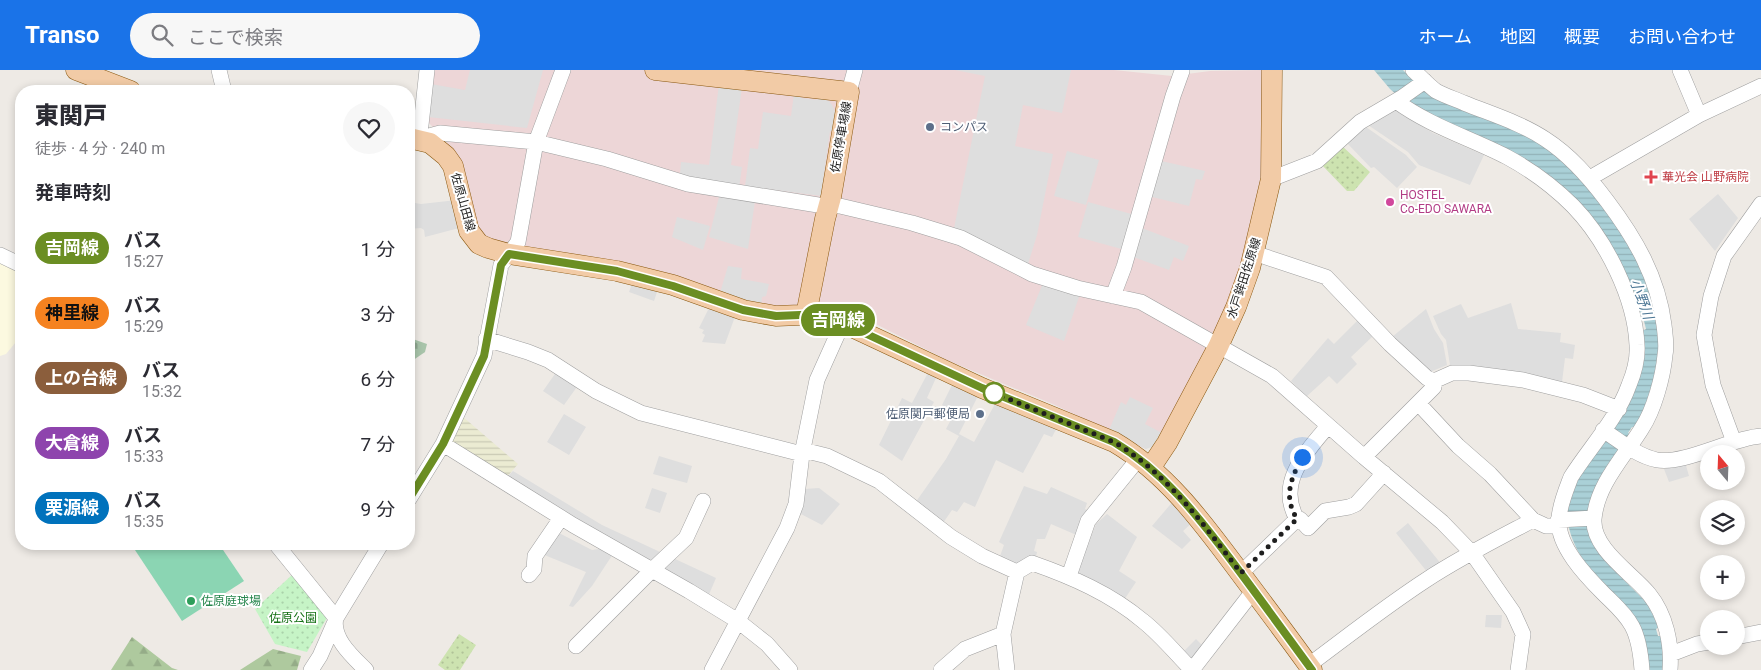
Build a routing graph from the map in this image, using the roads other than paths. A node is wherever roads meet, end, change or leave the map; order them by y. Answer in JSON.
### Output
{"nodes":[{"id":1,"x":76,"y":70,"type":"edge"},
{"id":2,"x":218,"y":70,"type":"edge"},
{"id":3,"x":427,"y":70,"type":"edge"},
{"id":4,"x":562,"y":70,"type":"edge"},
{"id":5,"x":655,"y":70,"type":"edge"},
{"id":6,"x":855,"y":70,"type":"edge"},
{"id":7,"x":1180,"y":70,"type":"edge"},
{"id":8,"x":1272,"y":70,"type":"edge"},
{"id":9,"x":1413,"y":70,"type":"edge"},
{"id":10,"x":1680,"y":70,"type":"edge"},
{"id":11,"x":1423,"y":82,"type":"junction"},
{"id":12,"x":115,"y":85,"type":"edge"},
{"id":13,"x":222,"y":85,"type":"edge"},
{"id":14,"x":1761,"y":86,"type":"edge"},
{"id":15,"x":849,"y":92,"type":"junction"},
{"id":16,"x":1398,"y":100,"type":"junction"},
{"id":17,"x":1699,"y":115,"type":"junction"},
{"id":18,"x":415,"y":135,"type":"edge"},
{"id":19,"x":415,"y":138,"type":"edge"},
{"id":20,"x":415,"y":139,"type":"edge"},
{"id":21,"x":536,"y":142,"type":"junction"},
{"id":22,"x":1590,"y":178,"type":"junction"},
{"id":23,"x":1272,"y":179,"type":"junction"},
{"id":24,"x":1761,"y":204,"type":"edge"},
{"id":25,"x":829,"y":205,"type":"junction"},
{"id":26,"x":1254,"y":253,"type":"junction"},
{"id":27,"x":509,"y":254,"type":"junction"},
{"id":28,"x":0,"y":255,"type":"edge"},
{"id":29,"x":15,"y":261,"type":"edge"},
{"id":30,"x":1113,"y":296,"type":"junction"},
{"id":31,"x":806,"y":315,"type":"junction"},
{"id":32,"x":843,"y":322,"type":"junction"},
{"id":33,"x":486,"y":339,"type":"junction"},
{"id":34,"x":1218,"y":347,"type":"junction"},
{"id":35,"x":1434,"y":381,"type":"junction"},
{"id":36,"x":1418,"y":403,"type":"junction"},
{"id":37,"x":1619,"y":409,"type":"junction"},
{"id":38,"x":1328,"y":426,"type":"junction"},
{"id":39,"x":1606,"y":432,"type":"junction"},
{"id":40,"x":1761,"y":436,"type":"edge"},
{"id":41,"x":1734,"y":442,"type":"junction"},
{"id":42,"x":443,"y":444,"type":"junction"},
{"id":43,"x":1626,"y":445,"type":"junction"},
{"id":44,"x":802,"y":452,"type":"junction"},
{"id":45,"x":1364,"y":457,"type":"junction"},
{"id":46,"x":1145,"y":463,"type":"junction"},
{"id":47,"x":1384,"y":473,"type":"junction"},
{"id":48,"x":415,"y":489,"type":"edge"},
{"id":49,"x":703,"y":501,"type":"dead end"},
{"id":50,"x":561,"y":518,"type":"junction"},
{"id":51,"x":1297,"y":519,"type":"junction"},
{"id":52,"x":1591,"y":519,"type":"junction"},
{"id":53,"x":1533,"y":520,"type":"junction"},
{"id":54,"x":1561,"y":522,"type":"junction"},
{"id":55,"x":281,"y":550,"type":"edge"},
{"id":56,"x":377,"y":550,"type":"edge"},
{"id":57,"x":1472,"y":553,"type":"junction"},
{"id":58,"x":652,"y":570,"type":"junction"},
{"id":59,"x":1017,"y":572,"type":"junction"},
{"id":60,"x":1241,"y":573,"type":"junction"},
{"id":61,"x":529,"y":575,"type":"dead end"},
{"id":62,"x":1069,"y":576,"type":"junction"},
{"id":63,"x":1254,"y":590,"type":"junction"},
{"id":64,"x":335,"y":621,"type":"junction"},
{"id":65,"x":738,"y":621,"type":"junction"},
{"id":66,"x":1761,"y":632,"type":"edge"},
{"id":67,"x":1004,"y":634,"type":"junction"},
{"id":68,"x":1745,"y":635,"type":"edge"},
{"id":69,"x":1700,"y":644,"type":"edge"},
{"id":70,"x":576,"y":646,"type":"dead end"},
{"id":71,"x":1671,"y":654,"type":"junction"},
{"id":72,"x":1311,"y":668,"type":"edge"},
{"id":73,"x":311,"y":670,"type":"edge"},
{"id":74,"x":366,"y":670,"type":"edge"},
{"id":75,"x":712,"y":670,"type":"edge"},
{"id":76,"x":790,"y":670,"type":"edge"},
{"id":77,"x":941,"y":670,"type":"edge"},
{"id":78,"x":1008,"y":670,"type":"edge"},
{"id":79,"x":1192,"y":670,"type":"edge"},
{"id":80,"x":1518,"y":670,"type":"edge"},
{"id":81,"x":1642,"y":670,"type":"edge"},
{"id":82,"x":1670,"y":670,"type":"edge"}],
"edges":[{"from":1,"to":12,"type":"main road"},
{"from":2,"to":13,"type":"street"},
{"from":3,"to":18,"type":"street"},
{"from":4,"to":21,"type":"street"},
{"from":5,"to":15,"type":"main road","name":"佐原停車場線"},
{"from":6,"to":15,"type":"street"},
{"from":7,"to":30,"type":"street"},
{"from":8,"to":23,"type":"main road","name":"水戸鉾田佐原線"},
{"from":9,"to":11,"type":"street"},
{"from":10,"to":17,"type":"street"},
{"from":11,"to":16,"type":"street"},
{"from":11,"to":22,"type":"street"},
{"from":14,"to":17,"type":"street"},
{"from":15,"to":25,"type":"main road","name":"佐原停車場線"},
{"from":16,"to":23,"type":"street"},
{"from":16,"to":37,"type":"street"},
{"from":17,"to":22,"type":"street"},
{"from":19,"to":21,"type":"street"},
{"from":20,"to":27,"type":"main road","name":"佐原山田線"},
{"from":21,"to":25,"type":"street"},
{"from":21,"to":27,"type":"street"},
{"from":22,"to":43,"type":"street"},
{"from":23,"to":26,"type":"main road","name":"水戸鉾田佐原線"},
{"from":24,"to":41,"type":"street"},
{"from":25,"to":30,"type":"street"},
{"from":25,"to":31,"type":"main road","name":"佐原停車場線"},
{"from":26,"to":34,"type":"main road","name":"水戸鉾田佐原線"},
{"from":26,"to":35,"type":"street"},
{"from":27,"to":31,"type":"main road","name":"佐原山田線"},
{"from":27,"to":33,"type":"street"},
{"from":28,"to":29,"type":"street"},
{"from":30,"to":34,"type":"street"},
{"from":31,"to":32,"type":"main road","name":"佐原山田線"},
{"from":32,"to":44,"type":"street"},
{"from":32,"to":46,"type":"main road","name":"佐原山田線"},
{"from":33,"to":42,"type":"street"},
{"from":33,"to":44,"type":"street"},
{"from":34,"to":38,"type":"street"},
{"from":34,"to":46,"type":"main road","name":"水戸鉾田佐原線"},
{"from":35,"to":36,"type":"street"},
{"from":35,"to":37,"type":"street"},
{"from":36,"to":45,"type":"street"},
{"from":36,"to":53,"type":"street"},
{"from":37,"to":39,"type":"street"},
{"from":38,"to":45,"type":"street"},
{"from":38,"to":51,"type":"street"},
{"from":39,"to":43,"type":"street"},
{"from":39,"to":54,"type":"street"},
{"from":40,"to":41,"type":"street"},
{"from":41,"to":43,"type":"street"},
{"from":42,"to":48,"type":"street"},
{"from":42,"to":50,"type":"street"},
{"from":43,"to":52,"type":"street"},
{"from":44,"to":59,"type":"street"},
{"from":44,"to":65,"type":"street"},
{"from":45,"to":47,"type":"street"},
{"from":46,"to":60,"type":"main road","name":"佐原山田線"},
{"from":46,"to":62,"type":"street"},
{"from":47,"to":51,"type":"street"},
{"from":47,"to":57,"type":"street"},
{"from":49,"to":58,"type":"street"},
{"from":50,"to":58,"type":"street"},
{"from":50,"to":61,"type":"street"},
{"from":51,"to":60,"type":"street"},
{"from":52,"to":54,"type":"street"},
{"from":52,"to":71,"type":"street"},
{"from":53,"to":54,"type":"street"},
{"from":53,"to":57,"type":"street"},
{"from":54,"to":81,"type":"street"},
{"from":55,"to":64,"type":"street"},
{"from":56,"to":64,"type":"street"},
{"from":57,"to":72,"type":"street"},
{"from":57,"to":80,"type":"street"},
{"from":58,"to":65,"type":"street"},
{"from":58,"to":70,"type":"street"},
{"from":59,"to":62,"type":"street"},
{"from":59,"to":67,"type":"street"},
{"from":60,"to":63,"type":"main road","name":"佐原山田線"},
{"from":62,"to":79,"type":"street"},
{"from":63,"to":72,"type":"main road","name":"佐原山田線"},
{"from":63,"to":79,"type":"street"},
{"from":64,"to":73,"type":"street"},
{"from":64,"to":74,"type":"street"},
{"from":65,"to":75,"type":"street"},
{"from":65,"to":76,"type":"street"},
{"from":66,"to":68,"type":"street"},
{"from":67,"to":77,"type":"street"},
{"from":67,"to":78,"type":"street"},
{"from":69,"to":71,"type":"street"},
{"from":71,"to":82,"type":"street"}]}
